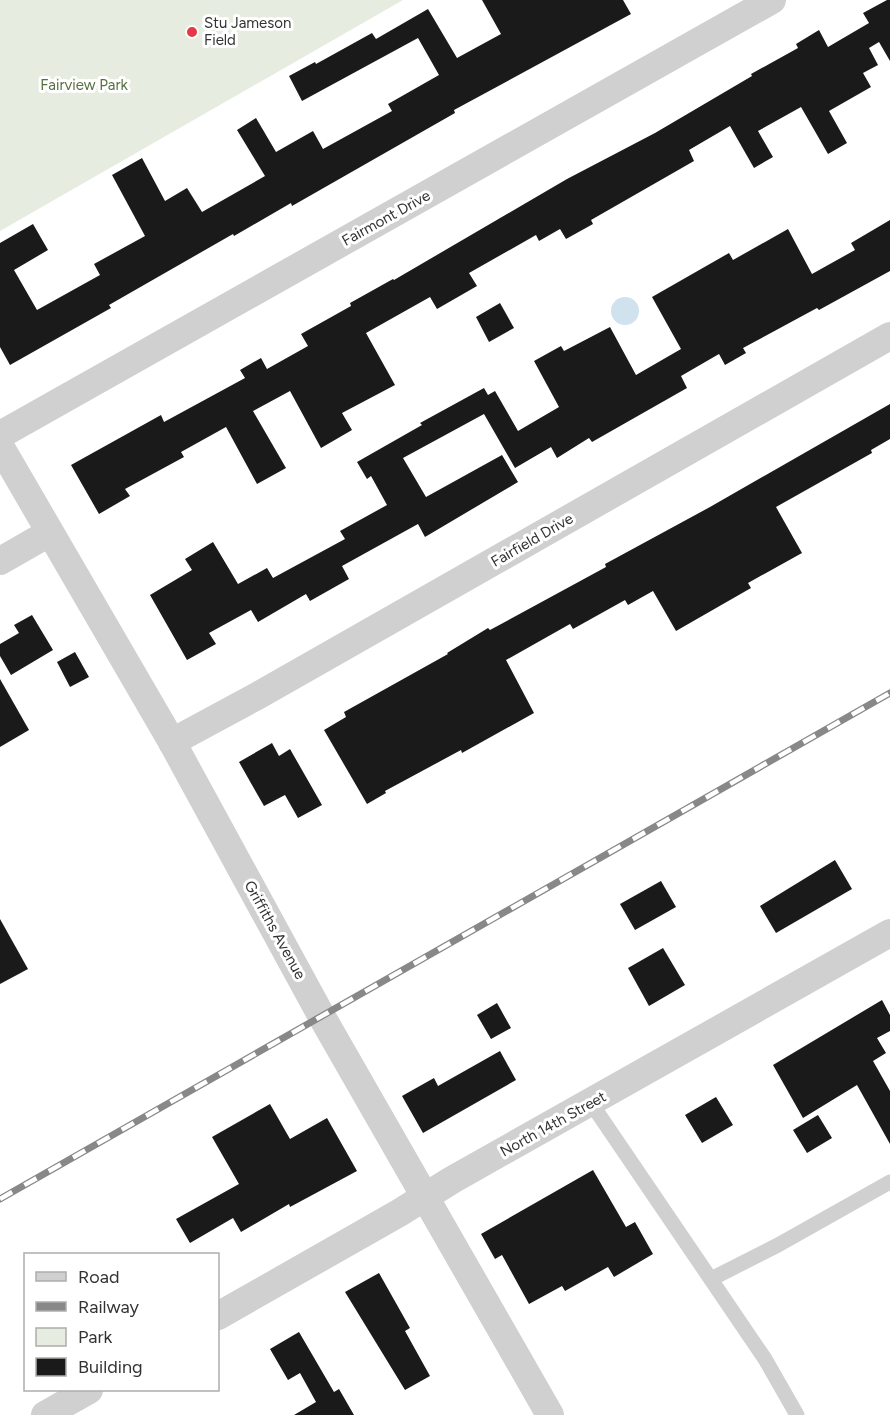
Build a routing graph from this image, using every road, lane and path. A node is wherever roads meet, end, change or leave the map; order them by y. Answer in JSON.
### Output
{"nodes":[{"id":1,"x":772,"y":0,"type":"edge"},
{"id":2,"x":890,"y":336,"type":"edge"},
{"id":3,"x":0,"y":435,"type":"edge"},
{"id":4,"x":0,"y":446,"type":"edge"},
{"id":5,"x":50,"y":533,"type":"junction"},
{"id":6,"x":0,"y":561,"type":"edge"},
{"id":7,"x":172,"y":742,"type":"junction"},
{"id":8,"x":890,"y":933,"type":"edge"},
{"id":9,"x":591,"y":1103,"type":"junction"},
{"id":10,"x":890,"y":1182,"type":"edge"},
{"id":11,"x":424,"y":1196,"type":"junction"},
{"id":12,"x":711,"y":1279,"type":"junction"},
{"id":13,"x":219,"y":1315,"type":"edge"},
{"id":14,"x":86,"y":1391,"type":"edge"},
{"id":15,"x":45,"y":1415,"type":"edge"},
{"id":16,"x":550,"y":1415,"type":"edge"},
{"id":17,"x":797,"y":1415,"type":"edge"}],
"edges":[{"from":1,"to":3,"type":"street","name":"Fairmont Drive"},
{"from":2,"to":7,"type":"street","name":"Fairfield Drive"},
{"from":4,"to":5,"type":"street","name":"Griffiths Avenue"},
{"from":5,"to":6,"type":"street"},
{"from":5,"to":7,"type":"street","name":"Griffiths Avenue"},
{"from":7,"to":11,"type":"street","name":"Griffiths Avenue"},
{"from":8,"to":9,"type":"street","name":"North 14th Street"},
{"from":9,"to":11,"type":"street","name":"North 14th Street"},
{"from":9,"to":12,"type":"lane"},
{"from":10,"to":12,"type":"lane"},
{"from":11,"to":13,"type":"street","name":"North 14th Street"},
{"from":11,"to":16,"type":"street","name":"Griffiths Avenue"},
{"from":12,"to":17,"type":"lane"},
{"from":14,"to":15,"type":"street"}]}
